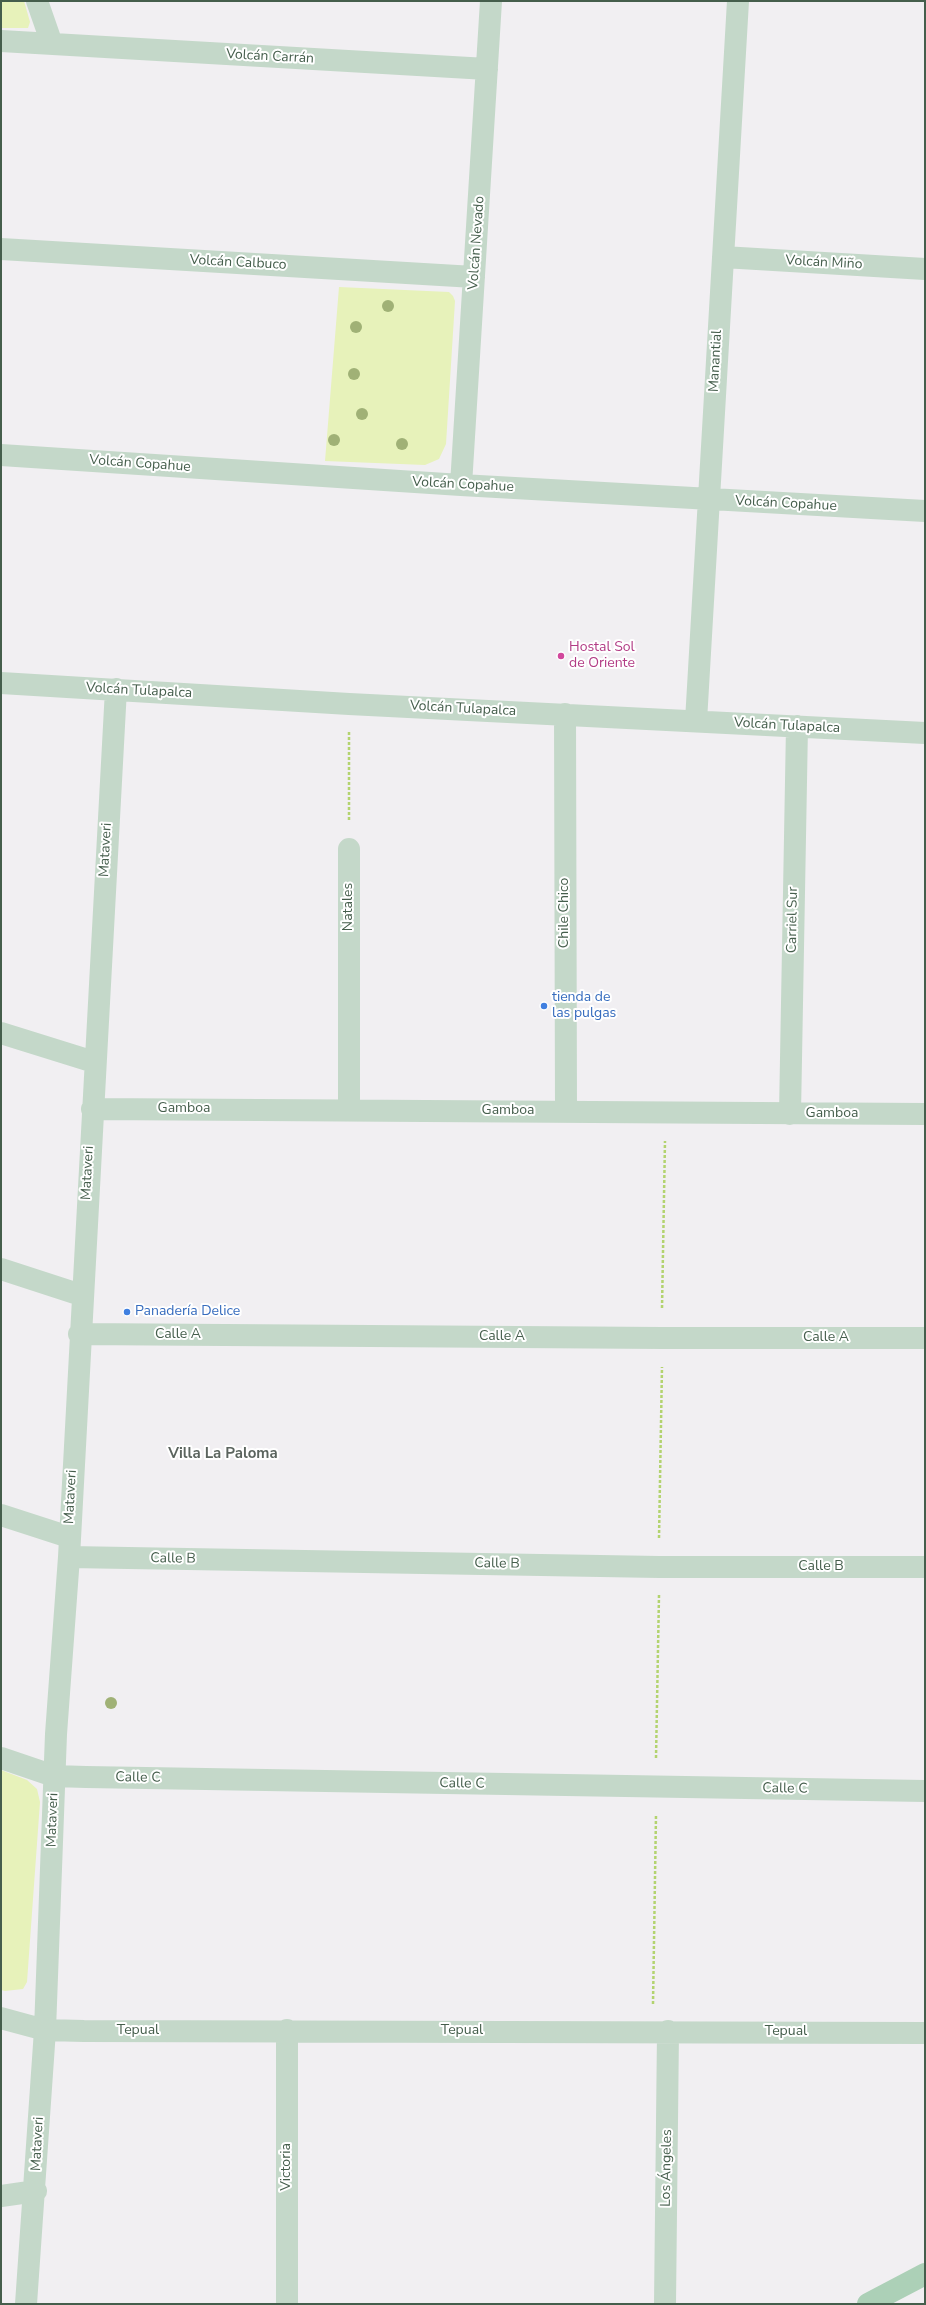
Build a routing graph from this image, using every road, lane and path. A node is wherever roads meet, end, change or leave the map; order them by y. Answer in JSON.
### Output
{"nodes":[{"id":1,"x":38,"y":1,"type":"edge"},
{"id":2,"x":491,"y":1,"type":"edge"},
{"id":3,"x":738,"y":1,"type":"edge"},
{"id":4,"x":1,"y":41,"type":"edge"},
{"id":5,"x":52,"y":44,"type":"junction"},
{"id":6,"x":488,"y":69,"type":"junction"},
{"id":7,"x":1,"y":248,"type":"edge"},
{"id":8,"x":723,"y":257,"type":"junction"},
{"id":9,"x":925,"y":269,"type":"edge"},
{"id":10,"x":474,"y":277,"type":"junction"},
{"id":11,"x":1,"y":455,"type":"edge"},
{"id":12,"x":461,"y":485,"type":"junction"},
{"id":13,"x":708,"y":499,"type":"junction"},
{"id":14,"x":925,"y":511,"type":"edge"},
{"id":15,"x":1,"y":683,"type":"edge"},
{"id":16,"x":116,"y":689,"type":"junction"},
{"id":17,"x":349,"y":704,"type":"junction"},
{"id":18,"x":565,"y":714,"type":"junction"},
{"id":19,"x":696,"y":721,"type":"junction"},
{"id":20,"x":797,"y":726,"type":"junction"},
{"id":21,"x":925,"y":733,"type":"edge"},
{"id":22,"x":349,"y":849,"type":"joint"},
{"id":23,"x":1,"y":1034,"type":"edge"},
{"id":24,"x":94,"y":1062,"type":"junction"},
{"id":25,"x":92,"y":1109,"type":"junction"},
{"id":26,"x":349,"y":1110,"type":"junction"},
{"id":27,"x":566,"y":1111,"type":"junction"},
{"id":28,"x":790,"y":1114,"type":"junction"},
{"id":29,"x":925,"y":1114,"type":"edge"},
{"id":30,"x":1,"y":1270,"type":"edge"},
{"id":31,"x":81,"y":1295,"type":"junction"},
{"id":32,"x":79,"y":1334,"type":"junction"},
{"id":33,"x":925,"y":1338,"type":"edge"},
{"id":34,"x":1,"y":1515,"type":"edge"},
{"id":35,"x":69,"y":1547,"type":"junction"},
{"id":36,"x":925,"y":1567,"type":"edge"},
{"id":37,"x":1,"y":1758,"type":"edge"},
{"id":38,"x":54,"y":1776,"type":"junction"},
{"id":39,"x":925,"y":1791,"type":"edge"},
{"id":40,"x":1,"y":2018,"type":"edge"},
{"id":41,"x":45,"y":2030,"type":"junction"},
{"id":42,"x":287,"y":2030,"type":"junction"},
{"id":43,"x":668,"y":2031,"type":"junction"},
{"id":44,"x":925,"y":2033,"type":"edge"},
{"id":45,"x":36,"y":2191,"type":"junction"},
{"id":46,"x":1,"y":2196,"type":"edge"},
{"id":47,"x":925,"y":2274,"type":"edge"},
{"id":48,"x":26,"y":2304,"type":"edge"},
{"id":49,"x":287,"y":2304,"type":"edge"},
{"id":50,"x":665,"y":2304,"type":"edge"},
{"id":51,"x":868,"y":2304,"type":"edge"}],
"edges":[{"from":1,"to":5,"type":"street"},
{"from":2,"to":6,"type":"street","name":"Volcán Nevado"},
{"from":3,"to":8,"type":"street","name":"Manantial"},
{"from":4,"to":5,"type":"street","name":"Volcán Carrán"},
{"from":5,"to":6,"type":"street","name":"Volcán Carrán"},
{"from":6,"to":10,"type":"street","name":"Volcán Nevado"},
{"from":7,"to":10,"type":"street","name":"Volcán Calbuco"},
{"from":8,"to":9,"type":"street","name":"Volcán Miño"},
{"from":8,"to":13,"type":"street","name":"Manantial"},
{"from":10,"to":12,"type":"street","name":"Volcán Nevado"},
{"from":11,"to":12,"type":"street","name":"Volcán Copahue"},
{"from":12,"to":13,"type":"street","name":"Volcán Copahue"},
{"from":13,"to":14,"type":"street","name":"Volcán Copahue"},
{"from":13,"to":19,"type":"street","name":"Manantial"},
{"from":15,"to":16,"type":"street","name":"Volcán Tulapalca"},
{"from":16,"to":17,"type":"street","name":"Volcán Tulapalca"},
{"from":16,"to":24,"type":"street","name":"Mataveri"},
{"from":17,"to":18,"type":"street","name":"Volcán Tulapalca"},
{"from":17,"to":22,"type":"path"},
{"from":18,"to":19,"type":"street","name":"Volcán Tulapalca"},
{"from":18,"to":27,"type":"street","name":"Chile Chico"},
{"from":19,"to":20,"type":"street","name":"Volcán Tulapalca"},
{"from":20,"to":21,"type":"street","name":"Volcán Tulapalca"},
{"from":20,"to":28,"type":"street","name":"Carriel Sur"},
{"from":22,"to":26,"type":"street","name":"Natales"},
{"from":23,"to":24,"type":"street"},
{"from":24,"to":25,"type":"street","name":"Mataveri"},
{"from":25,"to":26,"type":"street","name":"Gamboa"},
{"from":25,"to":31,"type":"street","name":"Mataveri"},
{"from":26,"to":27,"type":"street","name":"Gamboa"},
{"from":27,"to":28,"type":"street","name":"Gamboa"},
{"from":28,"to":29,"type":"street","name":"Gamboa"},
{"from":30,"to":31,"type":"street"},
{"from":31,"to":32,"type":"street","name":"Mataveri"},
{"from":32,"to":33,"type":"street","name":"Calle A"},
{"from":32,"to":35,"type":"street","name":"Mataveri"},
{"from":34,"to":35,"type":"street","name":"Calle B"},
{"from":35,"to":36,"type":"street","name":"Calle B"},
{"from":35,"to":38,"type":"street","name":"Mataveri"},
{"from":37,"to":38,"type":"street","name":"Calle C"},
{"from":38,"to":39,"type":"street","name":"Calle C"},
{"from":38,"to":41,"type":"street","name":"Mataveri"},
{"from":40,"to":41,"type":"street","name":"Tepual"},
{"from":41,"to":42,"type":"street","name":"Tepual"},
{"from":41,"to":45,"type":"street","name":"Mataveri"},
{"from":42,"to":43,"type":"street","name":"Tepual"},
{"from":42,"to":49,"type":"street","name":"Victoria"},
{"from":43,"to":44,"type":"street","name":"Tepual"},
{"from":43,"to":50,"type":"street","name":"Los Ángeles"},
{"from":45,"to":46,"type":"street"},
{"from":45,"to":48,"type":"street","name":"Mataveri"},
{"from":47,"to":51,"type":"main road"}]}
